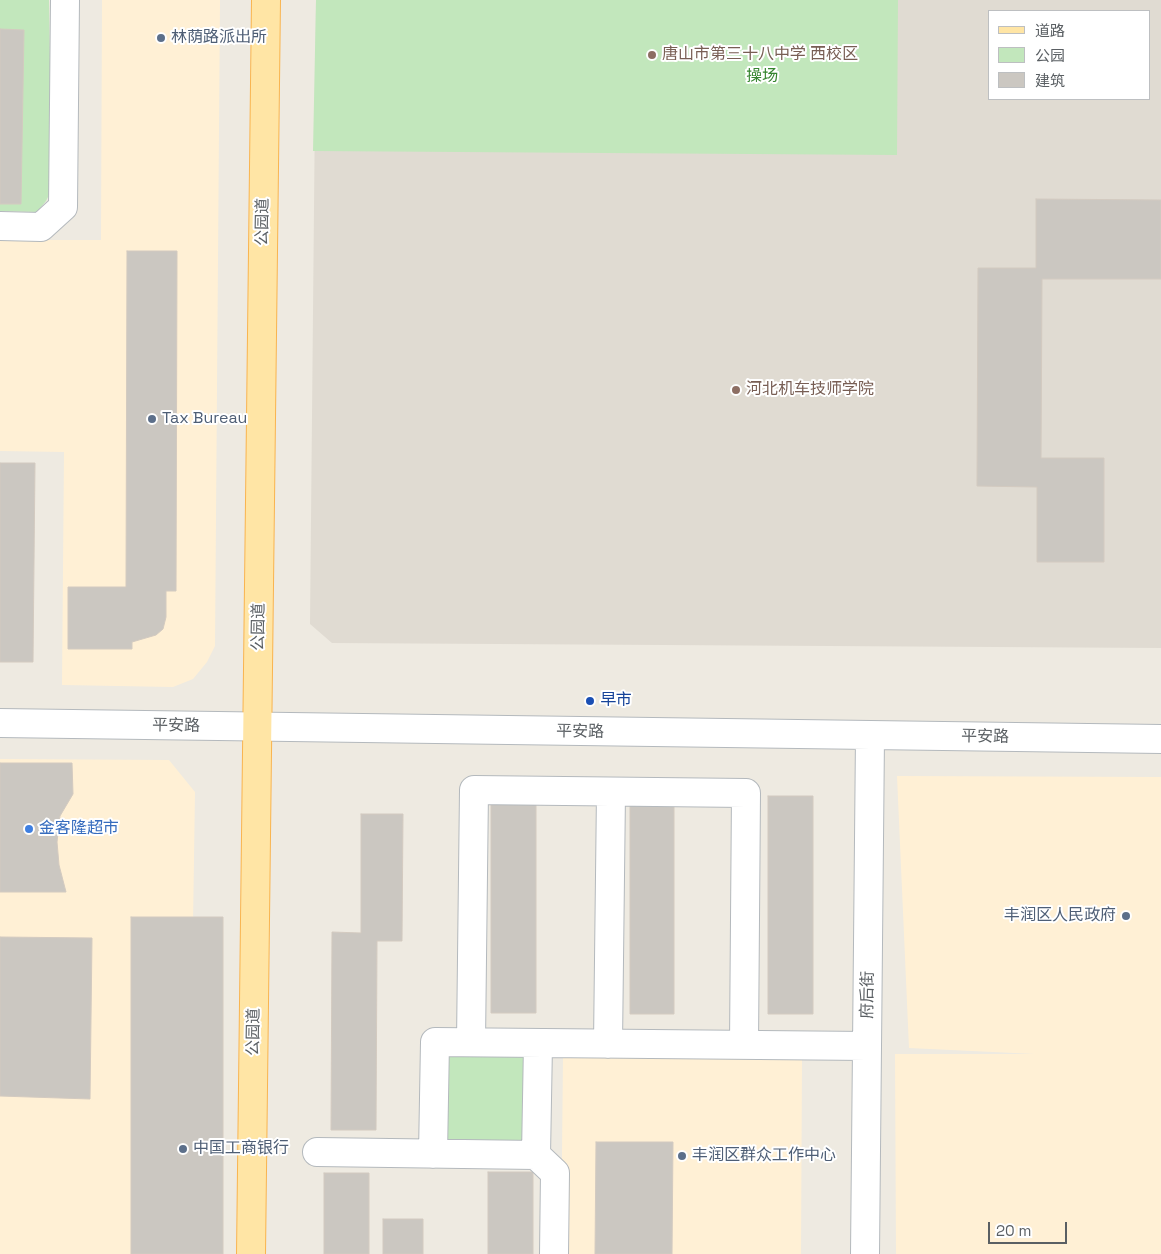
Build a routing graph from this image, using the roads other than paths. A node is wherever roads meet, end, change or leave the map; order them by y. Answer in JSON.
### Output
{"nodes":[{"id":1,"x":65,"y":0,"type":"edge"},
{"id":2,"x":266,"y":0,"type":"edge"},
{"id":3,"x":0,"y":226,"type":"edge"},
{"id":4,"x":0,"y":723,"type":"edge"},
{"id":5,"x":258,"y":727,"type":"junction"},
{"id":6,"x":870,"y":736,"type":"junction"},
{"id":7,"x":1161,"y":739,"type":"edge"},
{"id":8,"x":611,"y":792,"type":"junction"},
{"id":9,"x":471,"y":1042,"type":"junction"},
{"id":10,"x":538,"y":1044,"type":"junction"},
{"id":11,"x":608,"y":1044,"type":"junction"},
{"id":12,"x":744,"y":1045,"type":"junction"},
{"id":13,"x":867,"y":1046,"type":"junction"},
{"id":14,"x":317,"y":1152,"type":"dead end"},
{"id":15,"x":433,"y":1154,"type":"junction"},
{"id":16,"x":536,"y":1155,"type":"junction"},
{"id":17,"x":251,"y":1254,"type":"edge"},
{"id":18,"x":554,"y":1254,"type":"edge"},
{"id":19,"x":865,"y":1254,"type":"edge"}],
"edges":[{"from":1,"to":3,"type":"street"},
{"from":2,"to":5,"type":"main road","name":"公园道"},
{"from":4,"to":5,"type":"street","name":"平安路"},
{"from":5,"to":6,"type":"street","name":"平安路"},
{"from":5,"to":17,"type":"main road","name":"公园道"},
{"from":6,"to":7,"type":"street","name":"平安路"},
{"from":6,"to":13,"type":"street","name":"府后街"},
{"from":8,"to":9,"type":"street"},
{"from":8,"to":11,"type":"street"},
{"from":8,"to":12,"type":"street"},
{"from":9,"to":10,"type":"street"},
{"from":9,"to":15,"type":"street"},
{"from":10,"to":11,"type":"street"},
{"from":10,"to":16,"type":"street"},
{"from":11,"to":12,"type":"street"},
{"from":12,"to":13,"type":"street"},
{"from":13,"to":19,"type":"street","name":"府后街"},
{"from":14,"to":15,"type":"street"},
{"from":15,"to":16,"type":"street"},
{"from":16,"to":18,"type":"street"}]}
